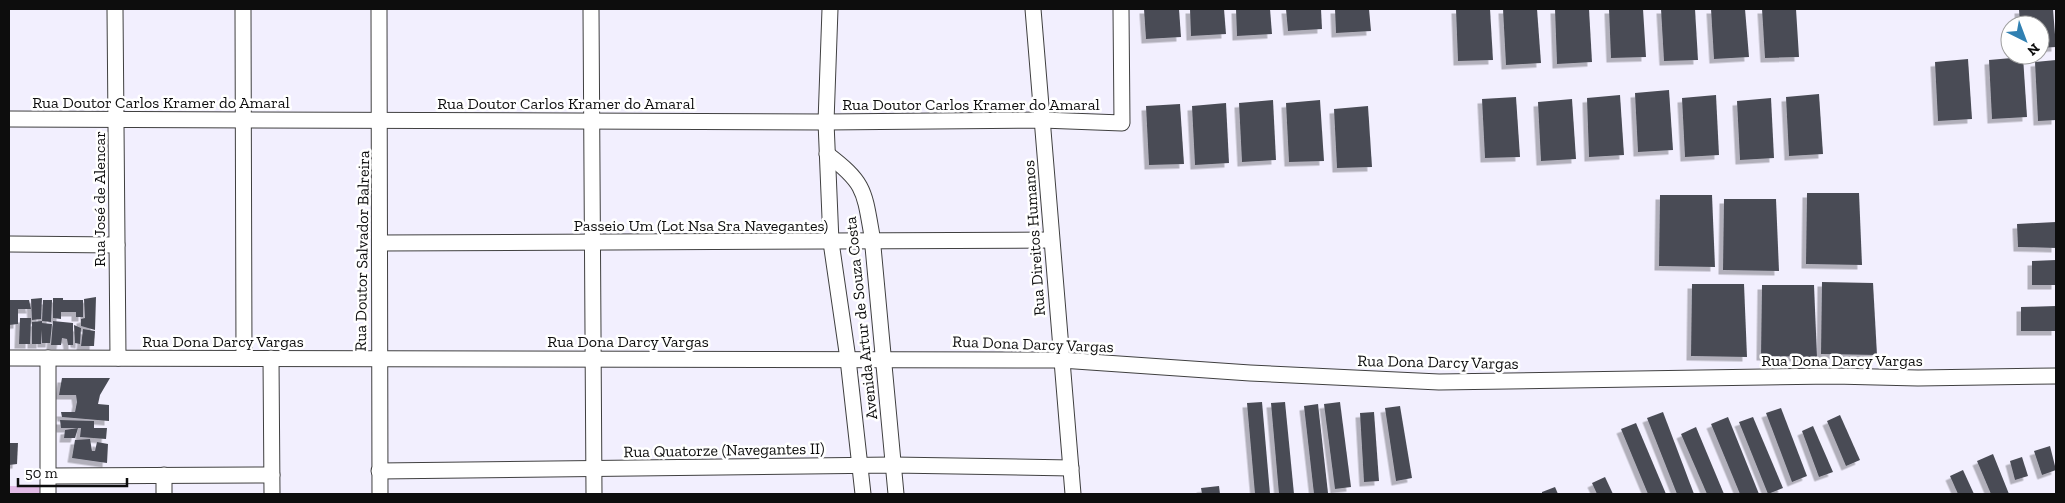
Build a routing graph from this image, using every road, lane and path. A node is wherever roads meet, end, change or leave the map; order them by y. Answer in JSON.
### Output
{"nodes":[{"id":1,"x":115,"y":9,"type":"edge"},
{"id":2,"x":243,"y":9,"type":"edge"},
{"id":3,"x":379,"y":9,"type":"edge"},
{"id":4,"x":591,"y":9,"type":"edge"},
{"id":5,"x":830,"y":9,"type":"edge"},
{"id":6,"x":1033,"y":9,"type":"edge"},
{"id":7,"x":1121,"y":9,"type":"edge"},
{"id":8,"x":9,"y":119,"type":"edge"},
{"id":9,"x":116,"y":119,"type":"junction"},
{"id":10,"x":243,"y":120,"type":"junction"},
{"id":11,"x":380,"y":120,"type":"junction"},
{"id":12,"x":1042,"y":120,"type":"junction"},
{"id":13,"x":592,"y":121,"type":"junction"},
{"id":14,"x":826,"y":122,"type":"junction"},
{"id":15,"x":827,"y":154,"type":"junction"},
{"id":16,"x":1051,"y":240,"type":"junction"},
{"id":17,"x":831,"y":242,"type":"junction"},
{"id":18,"x":380,"y":243,"type":"junction"},
{"id":19,"x":592,"y":243,"type":"junction"},
{"id":20,"x":9,"y":244,"type":"edge"},
{"id":21,"x":117,"y":245,"type":"junction"},
{"id":22,"x":9,"y":358,"type":"edge"},
{"id":23,"x":48,"y":358,"type":"junction"},
{"id":24,"x":118,"y":358,"type":"junction"},
{"id":25,"x":244,"y":358,"type":"junction"},
{"id":26,"x":271,"y":358,"type":"junction"},
{"id":27,"x":378,"y":358,"type":"junction"},
{"id":28,"x":593,"y":359,"type":"junction"},
{"id":29,"x":848,"y":359,"type":"junction"},
{"id":30,"x":884,"y":359,"type":"junction"},
{"id":31,"x":1060,"y":360,"type":"junction"},
{"id":32,"x":2056,"y":376,"type":"edge"},
{"id":33,"x":893,"y":465,"type":"junction"},
{"id":34,"x":860,"y":466,"type":"junction"},
{"id":35,"x":1070,"y":468,"type":"junction"},
{"id":36,"x":594,"y":469,"type":"junction"},
{"id":37,"x":379,"y":471,"type":"junction"},
{"id":38,"x":164,"y":475,"type":"junction"},
{"id":39,"x":272,"y":475,"type":"junction"},
{"id":40,"x":48,"y":476,"type":"junction"},
{"id":41,"x":48,"y":494,"type":"edge"},
{"id":42,"x":164,"y":494,"type":"edge"},
{"id":43,"x":272,"y":494,"type":"edge"},
{"id":44,"x":380,"y":494,"type":"edge"},
{"id":45,"x":594,"y":494,"type":"edge"},
{"id":46,"x":863,"y":494,"type":"edge"},
{"id":47,"x":896,"y":494,"type":"edge"},
{"id":48,"x":1073,"y":494,"type":"edge"}],
"edges":[{"from":1,"to":9,"type":"street","name":"Rua José de Alencar"},
{"from":2,"to":10,"type":"street"},
{"from":3,"to":11,"type":"street","name":"Rua Doutor Salvador Balreira"},
{"from":4,"to":13,"type":"street"},
{"from":5,"to":14,"type":"street","name":"Avenida Artur de Souza Costa"},
{"from":6,"to":12,"type":"street","name":"Rua Direitos Humanos"},
{"from":7,"to":12,"type":"street","name":"Rua Doutor Carlos Kramer do Amaral"},
{"from":8,"to":9,"type":"street","name":"Rua Doutor Carlos Kramer do Amaral"},
{"from":9,"to":10,"type":"street","name":"Rua Doutor Carlos Kramer do Amaral"},
{"from":9,"to":21,"type":"street","name":"Rua José de Alencar"},
{"from":10,"to":11,"type":"street","name":"Rua Doutor Carlos Kramer do Amaral"},
{"from":10,"to":25,"type":"street"},
{"from":11,"to":13,"type":"street","name":"Rua Doutor Carlos Kramer do Amaral"},
{"from":11,"to":18,"type":"street","name":"Rua Doutor Salvador Balreira"},
{"from":12,"to":14,"type":"street","name":"Rua Doutor Carlos Kramer do Amaral"},
{"from":12,"to":16,"type":"street","name":"Rua Direitos Humanos"},
{"from":13,"to":14,"type":"street","name":"Rua Doutor Carlos Kramer do Amaral"},
{"from":13,"to":19,"type":"street"},
{"from":14,"to":15,"type":"street","name":"Avenida Artur de Souza Costa"},
{"from":15,"to":17,"type":"street","name":"Avenida Artur de Souza Costa"},
{"from":15,"to":30,"type":"street","name":"Avenida Artur de Souza Costa"},
{"from":16,"to":17,"type":"street","name":"Passeio Um (Lot Nsa Sra Navegantes)"},
{"from":16,"to":31,"type":"street","name":"Rua Direitos Humanos"},
{"from":17,"to":19,"type":"street","name":"Passeio Um (Lot Nsa Sra Navegantes)"},
{"from":17,"to":29,"type":"street","name":"Avenida Artur de Souza Costa"},
{"from":18,"to":19,"type":"street","name":"Passeio Um (Lot Nsa Sra Navegantes)"},
{"from":18,"to":27,"type":"street","name":"Rua Doutor Salvador Balreira"},
{"from":19,"to":28,"type":"street"},
{"from":20,"to":21,"type":"street"},
{"from":21,"to":24,"type":"street","name":"Rua José de Alencar"},
{"from":22,"to":23,"type":"street","name":"Rua Dona Darcy Vargas"},
{"from":23,"to":24,"type":"street","name":"Rua Dona Darcy Vargas"},
{"from":23,"to":40,"type":"street"},
{"from":24,"to":25,"type":"street","name":"Rua Dona Darcy Vargas"},
{"from":25,"to":26,"type":"street","name":"Rua Dona Darcy Vargas"},
{"from":26,"to":27,"type":"street","name":"Rua Dona Darcy Vargas"},
{"from":26,"to":39,"type":"street"},
{"from":27,"to":28,"type":"street","name":"Rua Dona Darcy Vargas"},
{"from":27,"to":37,"type":"street","name":"Rua Doutor Salvador Balreira"},
{"from":28,"to":29,"type":"street","name":"Rua Dona Darcy Vargas"},
{"from":28,"to":36,"type":"street"},
{"from":29,"to":30,"type":"street","name":"Rua Dona Darcy Vargas"},
{"from":29,"to":34,"type":"street","name":"Avenida Artur de Souza Costa"},
{"from":30,"to":31,"type":"street","name":"Rua Dona Darcy Vargas"},
{"from":30,"to":33,"type":"street","name":"Avenida Artur de Souza Costa"},
{"from":31,"to":32,"type":"street","name":"Rua Dona Darcy Vargas"},
{"from":31,"to":35,"type":"street","name":"Rua Direitos Humanos"},
{"from":33,"to":34,"type":"street","name":"Rua Quatorze (Navegantes II)"},
{"from":33,"to":35,"type":"street","name":"Rua Quatorze (Navegantes II)"},
{"from":33,"to":47,"type":"street","name":"Avenida Artur de Souza Costa"},
{"from":34,"to":36,"type":"street","name":"Rua Quatorze (Navegantes II)"},
{"from":34,"to":46,"type":"street","name":"Avenida Artur de Souza Costa"},
{"from":35,"to":48,"type":"street","name":"Rua Direitos Humanos"},
{"from":36,"to":37,"type":"street","name":"Rua Quatorze (Navegantes II)"},
{"from":36,"to":45,"type":"street"},
{"from":37,"to":44,"type":"street","name":"Rua Doutor Salvador Balreira"},
{"from":38,"to":39,"type":"street"},
{"from":38,"to":40,"type":"street"},
{"from":38,"to":42,"type":"street"},
{"from":39,"to":43,"type":"street"},
{"from":40,"to":41,"type":"street"}]}
